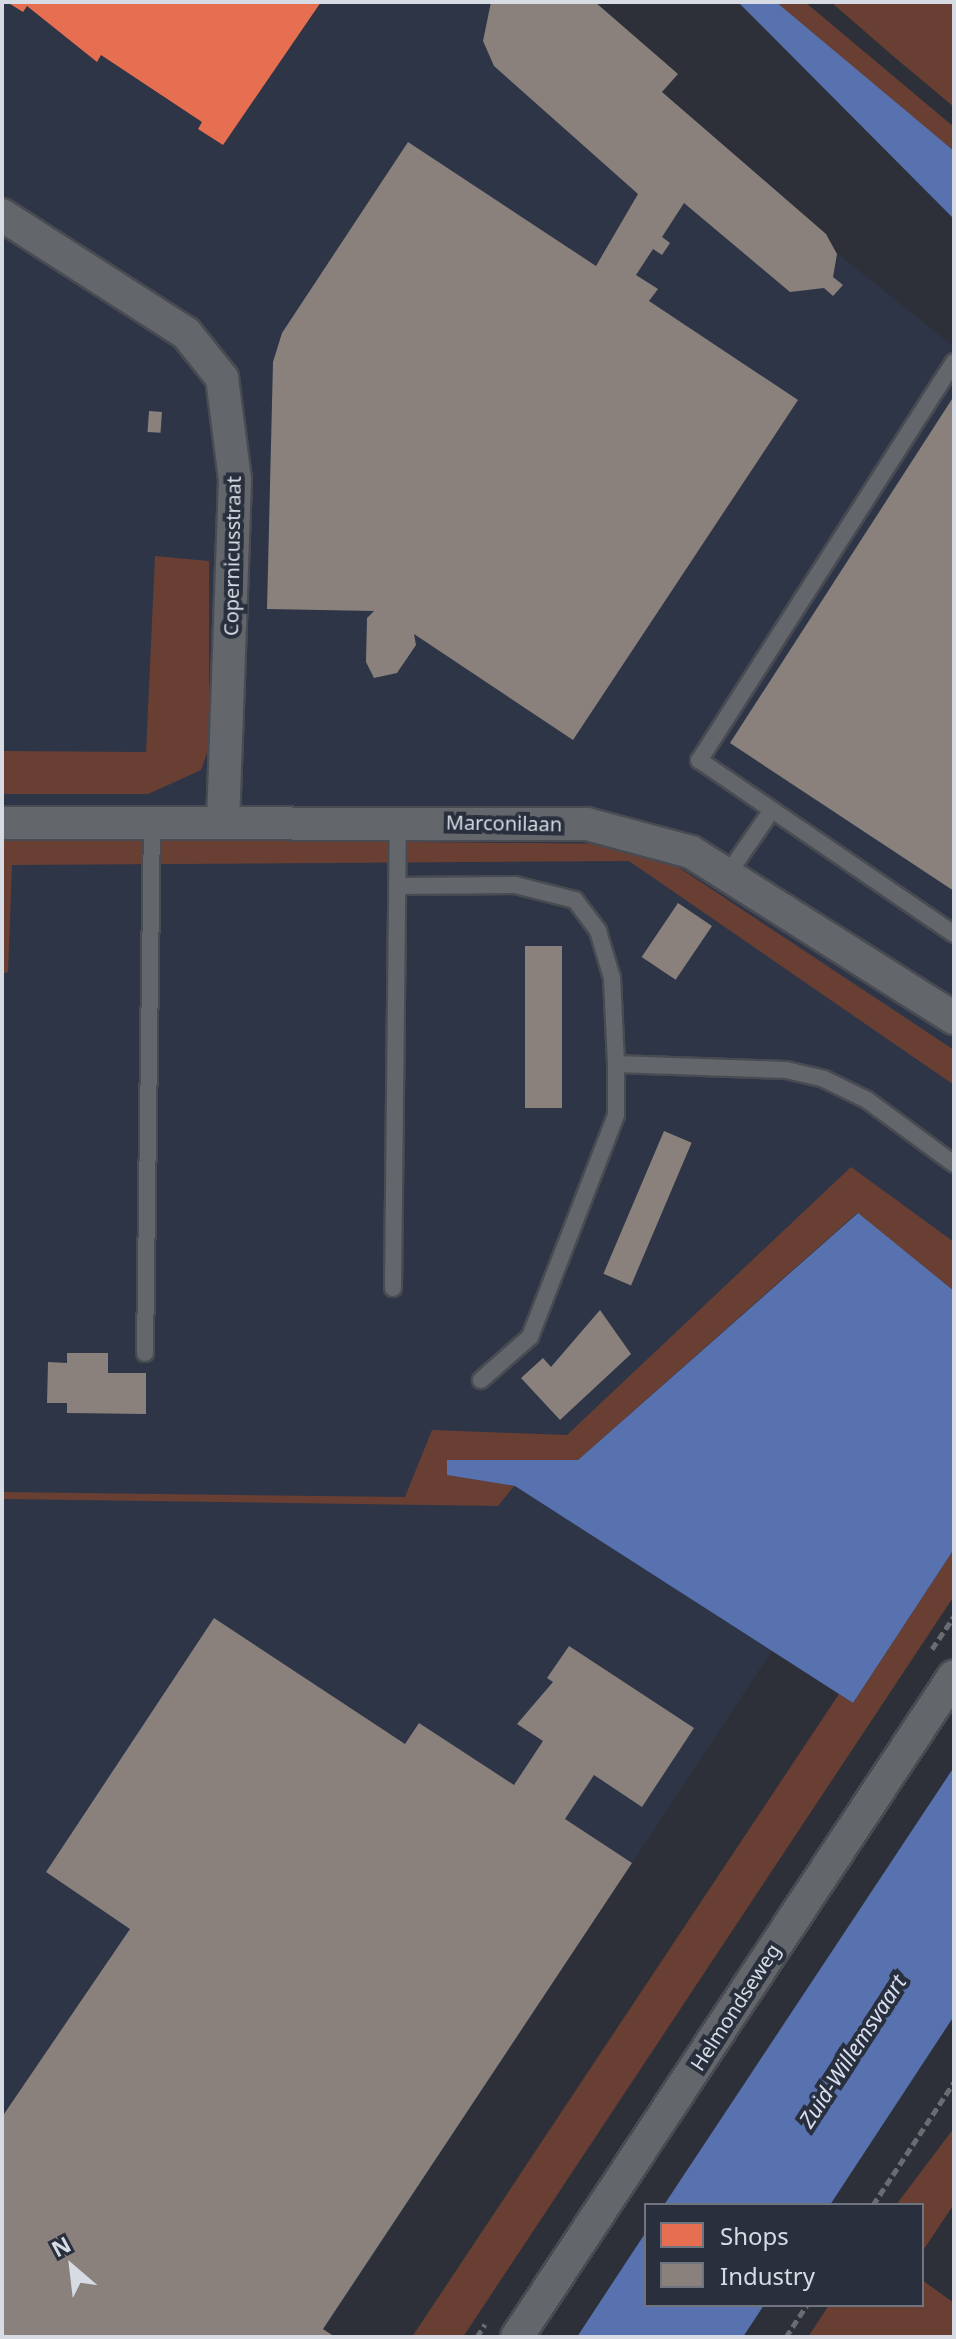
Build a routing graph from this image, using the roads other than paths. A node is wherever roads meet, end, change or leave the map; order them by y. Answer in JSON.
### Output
{"nodes":[{"id":1,"x":2,"y":215,"type":"edge"},
{"id":2,"x":954,"y":362,"type":"edge"},
{"id":3,"x":772,"y":810,"type":"junction"},
{"id":4,"x":223,"y":819,"type":"junction"},
{"id":5,"x":152,"y":821,"type":"junction"},
{"id":6,"x":398,"y":821,"type":"junction"},
{"id":7,"x":2,"y":823,"type":"edge"},
{"id":8,"x":727,"y":875,"type":"junction"},
{"id":9,"x":397,"y":886,"type":"junction"},
{"id":10,"x":954,"y":934,"type":"edge"},
{"id":11,"x":954,"y":1018,"type":"edge"},
{"id":12,"x":616,"y":1064,"type":"junction"},
{"id":13,"x":954,"y":1164,"type":"edge"},
{"id":14,"x":393,"y":1288,"type":"dead end"},
{"id":15,"x":145,"y":1353,"type":"dead end"},
{"id":16,"x":481,"y":1380,"type":"dead end"},
{"id":17,"x":954,"y":1676,"type":"edge"},
{"id":18,"x":517,"y":2337,"type":"edge"}],
"edges":[{"from":1,"to":4,"type":"street","name":"Copernicusstraat"},
{"from":2,"to":3,"type":"lane"},
{"from":3,"to":8,"type":"lane"},
{"from":3,"to":10,"type":"lane"},
{"from":4,"to":5,"type":"street","name":"Marconilaan"},
{"from":4,"to":6,"type":"street","name":"Marconilaan"},
{"from":5,"to":7,"type":"street","name":"Marconilaan"},
{"from":5,"to":15,"type":"lane"},
{"from":6,"to":8,"type":"street","name":"Marconilaan"},
{"from":6,"to":9,"type":"lane"},
{"from":8,"to":11,"type":"street","name":"Marconilaan"},
{"from":9,"to":12,"type":"lane"},
{"from":9,"to":14,"type":"lane"},
{"from":12,"to":13,"type":"lane"},
{"from":12,"to":16,"type":"lane"},
{"from":17,"to":18,"type":"street","name":"Helmondseweg"}]}
